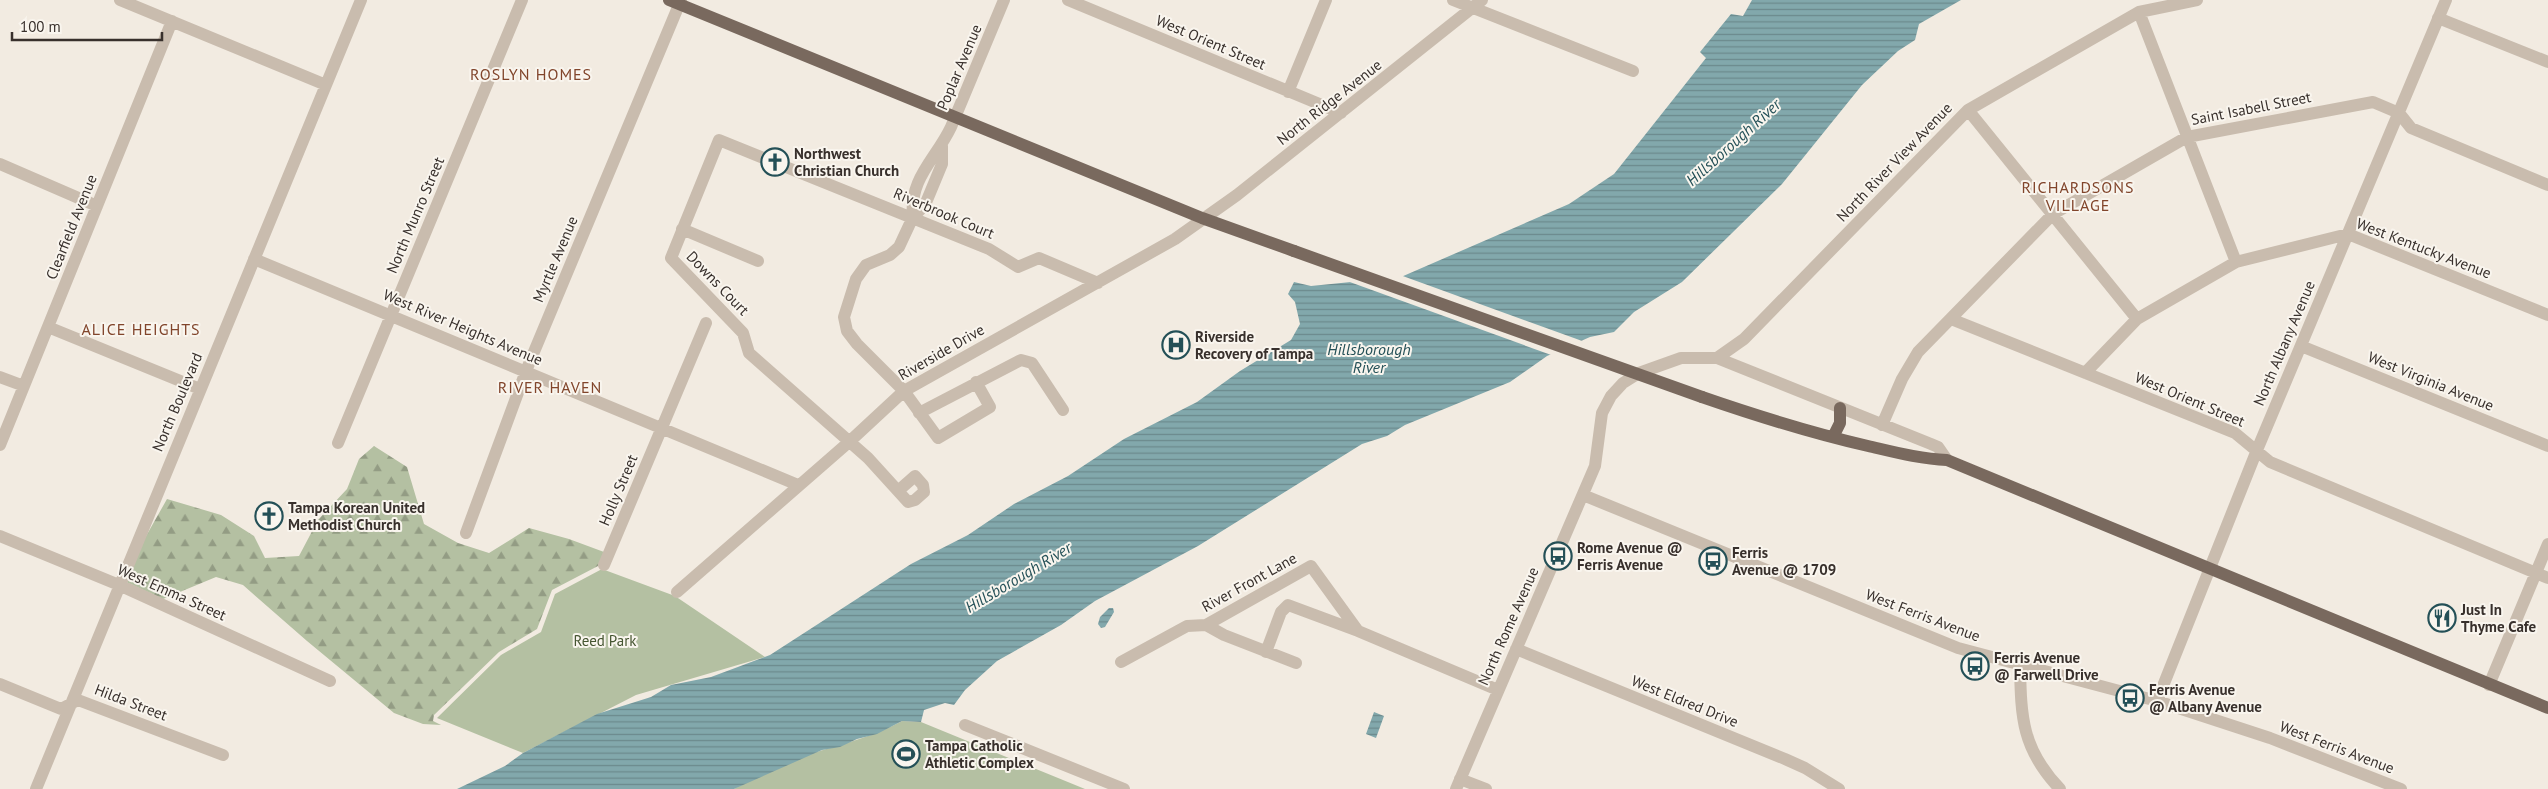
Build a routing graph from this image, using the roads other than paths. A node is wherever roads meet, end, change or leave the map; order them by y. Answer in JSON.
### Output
{"nodes":[{"id":1,"x":120,"y":0,"type":"edge"},
{"id":2,"x":361,"y":0,"type":"edge"},
{"id":3,"x":522,"y":0,"type":"edge"},
{"id":4,"x":1004,"y":0,"type":"edge"},
{"id":5,"x":1068,"y":0,"type":"edge"},
{"id":6,"x":1326,"y":0,"type":"edge"},
{"id":7,"x":1453,"y":0,"type":"edge"},
{"id":8,"x":2197,"y":0,"type":"edge"},
{"id":9,"x":2446,"y":0,"type":"edge"},
{"id":10,"x":677,"y":1,"type":"edge"},
{"id":11,"x":1477,"y":4,"type":"edge"},
{"id":12,"x":2139,"y":12,"type":"junction"},
{"id":13,"x":2438,"y":18,"type":"junction"},
{"id":14,"x":172,"y":22,"type":"junction"},
{"id":15,"x":2548,"y":62,"type":"edge"},
{"id":16,"x":1633,"y":71,"type":"dead end"},
{"id":17,"x":326,"y":84,"type":"junction"},
{"id":18,"x":1288,"y":92,"type":"junction"},
{"id":19,"x":1968,"y":110,"type":"junction"},
{"id":20,"x":1341,"y":113,"type":"junction"},
{"id":21,"x":2399,"y":113,"type":"junction"},
{"id":22,"x":956,"y":117,"type":"junction"},
{"id":23,"x":2187,"y":137,"type":"junction"},
{"id":24,"x":719,"y":140,"type":"joint"},
{"id":25,"x":0,"y":164,"type":"edge"},
{"id":26,"x":2548,"y":185,"type":"edge"},
{"id":27,"x":98,"y":206,"type":"junction"},
{"id":28,"x":2053,"y":214,"type":"junction"},
{"id":29,"x":912,"y":217,"type":"junction"},
{"id":30,"x":1202,"y":218,"type":"junction"},
{"id":31,"x":682,"y":230,"type":"junction"},
{"id":32,"x":2348,"y":234,"type":"junction"},
{"id":33,"x":254,"y":259,"type":"junction"},
{"id":34,"x":758,"y":261,"type":"dead end"},
{"id":35,"x":2236,"y":262,"type":"junction"},
{"id":36,"x":1098,"y":283,"type":"junction"},
{"id":37,"x":391,"y":314,"type":"junction"},
{"id":38,"x":2548,"y":315,"type":"edge"},
{"id":39,"x":1951,"y":319,"type":"junction"},
{"id":40,"x":2137,"y":319,"type":"junction"},
{"id":41,"x":706,"y":323,"type":"dead end"},
{"id":42,"x":48,"y":327,"type":"junction"},
{"id":43,"x":2301,"y":346,"type":"junction"},
{"id":44,"x":1717,"y":358,"type":"junction"},
{"id":45,"x":526,"y":371,"type":"junction"},
{"id":46,"x":2085,"y":374,"type":"junction"},
{"id":47,"x":0,"y":376,"type":"edge"},
{"id":48,"x":976,"y":382,"type":"junction"},
{"id":49,"x":24,"y":386,"type":"junction"},
{"id":50,"x":200,"y":389,"type":"junction"},
{"id":51,"x":904,"y":391,"type":"junction"},
{"id":52,"x":1840,"y":408,"type":"junction"},
{"id":53,"x":1063,"y":410,"type":"dead end"},
{"id":54,"x":919,"y":413,"type":"junction"},
{"id":55,"x":1882,"y":425,"type":"junction"},
{"id":56,"x":662,"y":428,"type":"junction"},
{"id":57,"x":1832,"y":437,"type":"junction"},
{"id":58,"x":849,"y":442,"type":"junction"},
{"id":59,"x":338,"y":443,"type":"dead end"},
{"id":60,"x":0,"y":445,"type":"edge"},
{"id":61,"x":2548,"y":446,"type":"edge"},
{"id":62,"x":2257,"y":450,"type":"junction"},
{"id":63,"x":1947,"y":460,"type":"junction"},
{"id":64,"x":798,"y":485,"type":"junction"},
{"id":65,"x":898,"y":490,"type":"dead end"},
{"id":66,"x":1583,"y":495,"type":"junction"},
{"id":67,"x":466,"y":534,"type":"dead end"},
{"id":68,"x":0,"y":536,"type":"edge"},
{"id":69,"x":2548,"y":544,"type":"edge"},
{"id":70,"x":604,"y":565,"type":"dead end"},
{"id":71,"x":2208,"y":570,"type":"junction"},
{"id":72,"x":2542,"y":575,"type":"edge"},
{"id":73,"x":119,"y":585,"type":"junction"},
{"id":74,"x":677,"y":592,"type":"dead end"},
{"id":75,"x":1206,"y":625,"type":"junction"},
{"id":76,"x":1358,"y":631,"type":"junction"},
{"id":77,"x":1516,"y":649,"type":"junction"},
{"id":78,"x":1266,"y":652,"type":"junction"},
{"id":79,"x":1121,"y":662,"type":"dead end"},
{"id":80,"x":1296,"y":663,"type":"dead end"},
{"id":81,"x":2020,"y":666,"type":"junction"},
{"id":82,"x":330,"y":681,"type":"dead end"},
{"id":83,"x":0,"y":684,"type":"edge"},
{"id":84,"x":2489,"y":685,"type":"junction"},
{"id":85,"x":1498,"y":690,"type":"junction"},
{"id":86,"x":2157,"y":701,"type":"junction"},
{"id":87,"x":70,"y":704,"type":"junction"},
{"id":88,"x":2548,"y":708,"type":"edge"},
{"id":89,"x":965,"y":725,"type":"dead end"},
{"id":90,"x":223,"y":755,"type":"dead end"},
{"id":91,"x":1458,"y":784,"type":"edge"},
{"id":92,"x":36,"y":789,"type":"edge"},
{"id":93,"x":1124,"y":789,"type":"edge"},
{"id":94,"x":1486,"y":789,"type":"edge"},
{"id":95,"x":1839,"y":789,"type":"edge"},
{"id":96,"x":2060,"y":789,"type":"edge"},
{"id":97,"x":2401,"y":789,"type":"edge"}],
"edges":[{"from":1,"to":14,"type":"street"},
{"from":2,"to":17,"type":"street","name":"North Boulevard"},
{"from":3,"to":37,"type":"street","name":"North Munro Street"},
{"from":4,"to":22,"type":"street","name":"Poplar Avenue"},
{"from":5,"to":18,"type":"street","name":"West Orient Street"},
{"from":6,"to":18,"type":"street"},
{"from":7,"to":11,"type":"street"},
{"from":8,"to":12,"type":"street","name":"North River View Avenue"},
{"from":9,"to":13,"type":"street","name":"North Albany Avenue"},
{"from":10,"to":22,"type":"main road"},
{"from":10,"to":45,"type":"street","name":"Myrtle Avenue"},
{"from":11,"to":16,"type":"street"},
{"from":11,"to":20,"type":"street","name":"North Ridge Avenue"},
{"from":12,"to":19,"type":"street","name":"North River View Avenue"},
{"from":12,"to":23,"type":"street"},
{"from":13,"to":15,"type":"street"},
{"from":13,"to":21,"type":"street","name":"North Albany Avenue"},
{"from":14,"to":17,"type":"street"},
{"from":14,"to":27,"type":"street","name":"Clearfield Avenue"},
{"from":17,"to":33,"type":"street","name":"North Boulevard"},
{"from":18,"to":20,"type":"street","name":"West Orient Street"},
{"from":19,"to":28,"type":"street"},
{"from":19,"to":44,"type":"street","name":"North River View Avenue"},
{"from":20,"to":30,"type":"street","name":"North Ridge Avenue"},
{"from":21,"to":23,"type":"street","name":"Saint Isabell Street"},
{"from":21,"to":26,"type":"street","name":"Saint Isabell Street"},
{"from":21,"to":32,"type":"street","name":"North Albany Avenue"},
{"from":22,"to":29,"type":"street","name":"Poplar Avenue"},
{"from":22,"to":30,"type":"main road"},
{"from":23,"to":28,"type":"street","name":"Saint Isabell Street"},
{"from":23,"to":35,"type":"street"},
{"from":24,"to":29,"type":"street","name":"Riverbrook Court"},
{"from":24,"to":31,"type":"street","name":"Downs Court"},
{"from":25,"to":27,"type":"street"},
{"from":27,"to":42,"type":"street","name":"Clearfield Avenue"},
{"from":28,"to":39,"type":"street","name":"Saint Isabell Street"},
{"from":28,"to":40,"type":"street"},
{"from":29,"to":36,"type":"street","name":"Riverbrook Court"},
{"from":29,"to":51,"type":"street","name":"Poplar Avenue"},
{"from":30,"to":36,"type":"street","name":"Riverside Drive"},
{"from":30,"to":57,"type":"main road","bridge":true},
{"from":31,"to":34,"type":"street"},
{"from":31,"to":58,"type":"street","name":"Downs Court"},
{"from":32,"to":35,"type":"street","name":"West Kentucky Avenue"},
{"from":32,"to":38,"type":"street","name":"West Kentucky Avenue"},
{"from":32,"to":43,"type":"street","name":"North Albany Avenue"},
{"from":33,"to":37,"type":"street","name":"West River Heights Avenue"},
{"from":33,"to":50,"type":"street","name":"North Boulevard"},
{"from":35,"to":40,"type":"street","name":"West Kentucky Avenue"},
{"from":36,"to":51,"type":"street","name":"Riverside Drive"},
{"from":37,"to":45,"type":"street","name":"West River Heights Avenue"},
{"from":37,"to":59,"type":"street","name":"North Munro Street"},
{"from":39,"to":46,"type":"street","name":"West Orient Street"},
{"from":39,"to":55,"type":"street","name":"Saint Isabell Street"},
{"from":40,"to":46,"type":"street","name":"West Kentucky Avenue"},
{"from":41,"to":56,"type":"street","name":"Holly Street"},
{"from":42,"to":49,"type":"street","name":"Clearfield Avenue"},
{"from":42,"to":50,"type":"street"},
{"from":43,"to":61,"type":"street","name":"West Virginia Avenue"},
{"from":43,"to":62,"type":"street","name":"North Albany Avenue"},
{"from":44,"to":52,"type":"street"},
{"from":44,"to":66,"type":"street","name":"North Rome Avenue"},
{"from":45,"to":56,"type":"street","name":"West River Heights Avenue"},
{"from":45,"to":67,"type":"street","name":"Myrtle Avenue"},
{"from":46,"to":62,"type":"street","name":"West Orient Street"},
{"from":47,"to":49,"type":"street"},
{"from":48,"to":53,"type":"street"},
{"from":48,"to":54,"type":"street"},
{"from":48,"to":54,"type":"street","name":"Poplar Avenue"},
{"from":49,"to":60,"type":"street","name":"Clearfield Avenue"},
{"from":50,"to":73,"type":"street","name":"North Boulevard"},
{"from":51,"to":54,"type":"street","name":"Poplar Avenue"},
{"from":51,"to":58,"type":"street","name":"Riverside Drive"},
{"from":52,"to":55,"type":"street"},
{"from":52,"to":57,"type":"main road"},
{"from":55,"to":63,"type":"street"},
{"from":56,"to":64,"type":"street","name":"West River Heights Avenue"},
{"from":56,"to":70,"type":"street","name":"Holly Street"},
{"from":57,"to":63,"type":"main road"},
{"from":58,"to":64,"type":"street","name":"Riverside Drive"},
{"from":58,"to":65,"type":"street"},
{"from":62,"to":71,"type":"street","name":"North Albany Avenue"},
{"from":62,"to":72,"type":"street","name":"West Orient Street"},
{"from":63,"to":71,"type":"main road"},
{"from":64,"to":74,"type":"street","name":"Riverside Drive"},
{"from":66,"to":77,"type":"street","name":"North Rome Avenue"},
{"from":66,"to":81,"type":"street","name":"West Ferris Avenue"},
{"from":68,"to":73,"type":"street","name":"West Emma Street"},
{"from":69,"to":72,"type":"street"},
{"from":71,"to":84,"type":"main road"},
{"from":71,"to":86,"type":"street","name":"North Albany Avenue"},
{"from":72,"to":84,"type":"street"},
{"from":73,"to":82,"type":"street","name":"West Emma Street"},
{"from":73,"to":87,"type":"street","name":"North Boulevard"},
{"from":75,"to":76,"type":"street","name":"River Front Lane"},
{"from":75,"to":78,"type":"street"},
{"from":75,"to":79,"type":"street","name":"River Front Lane"},
{"from":76,"to":78,"type":"street"},
{"from":76,"to":85,"type":"street"},
{"from":77,"to":85,"type":"street","name":"North Rome Avenue"},
{"from":77,"to":95,"type":"street","name":"West Eldred Drive"},
{"from":78,"to":80,"type":"street"},
{"from":81,"to":86,"type":"street","name":"West Ferris Avenue"},
{"from":81,"to":96,"type":"street"},
{"from":83,"to":87,"type":"street","name":"Hilda Street"},
{"from":84,"to":88,"type":"main road"},
{"from":85,"to":91,"type":"street","name":"North Rome Avenue"},
{"from":86,"to":97,"type":"street","name":"West Ferris Avenue"},
{"from":87,"to":90,"type":"street","name":"Hilda Street"},
{"from":87,"to":92,"type":"street","name":"North Boulevard"},
{"from":89,"to":93,"type":"street"},
{"from":91,"to":94,"type":"street"}]}
